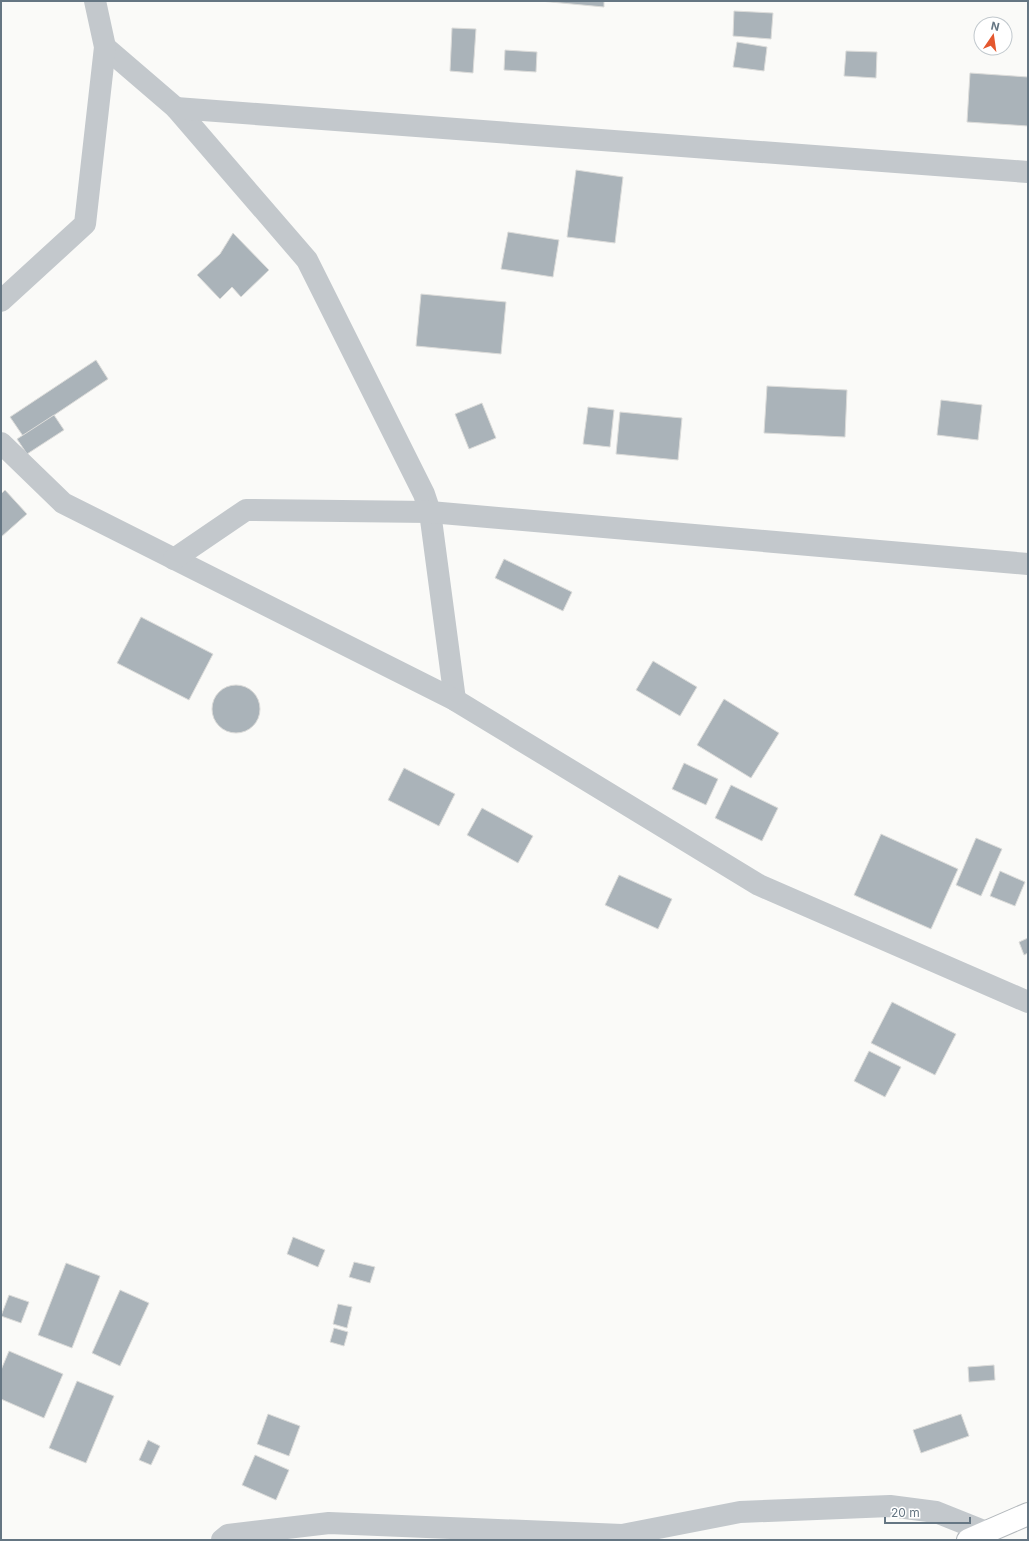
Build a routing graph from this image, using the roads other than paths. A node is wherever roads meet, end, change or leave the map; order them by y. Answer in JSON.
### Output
{"nodes":[{"id":1,"x":95,"y":1,"type":"edge"},
{"id":2,"x":105,"y":47,"type":"junction"},
{"id":3,"x":176,"y":108,"type":"junction"},
{"id":4,"x":1028,"y":172,"type":"edge"},
{"id":5,"x":1,"y":301,"type":"edge"},
{"id":6,"x":1,"y":443,"type":"edge"},
{"id":7,"x":430,"y":512,"type":"junction"},
{"id":8,"x":174,"y":560,"type":"junction"},
{"id":9,"x":1028,"y":564,"type":"edge"},
{"id":10,"x":455,"y":700,"type":"junction"},
{"id":11,"x":1028,"y":1002,"type":"edge"},
{"id":12,"x":1028,"y":1514,"type":"edge"},
{"id":13,"x":977,"y":1536,"type":"edge"},
{"id":14,"x":222,"y":1540,"type":"edge"}],
"edges":[{"from":1,"to":2,"type":"street"},
{"from":2,"to":3,"type":"street"},
{"from":2,"to":5,"type":"street"},
{"from":3,"to":4,"type":"street"},
{"from":3,"to":7,"type":"street"},
{"from":6,"to":8,"type":"street"},
{"from":7,"to":8,"type":"street"},
{"from":7,"to":9,"type":"street"},
{"from":7,"to":10,"type":"street"},
{"from":8,"to":10,"type":"street"},
{"from":10,"to":11,"type":"street"},
{"from":12,"to":13,"type":"highway"},
{"from":13,"to":14,"type":"street"}]}
